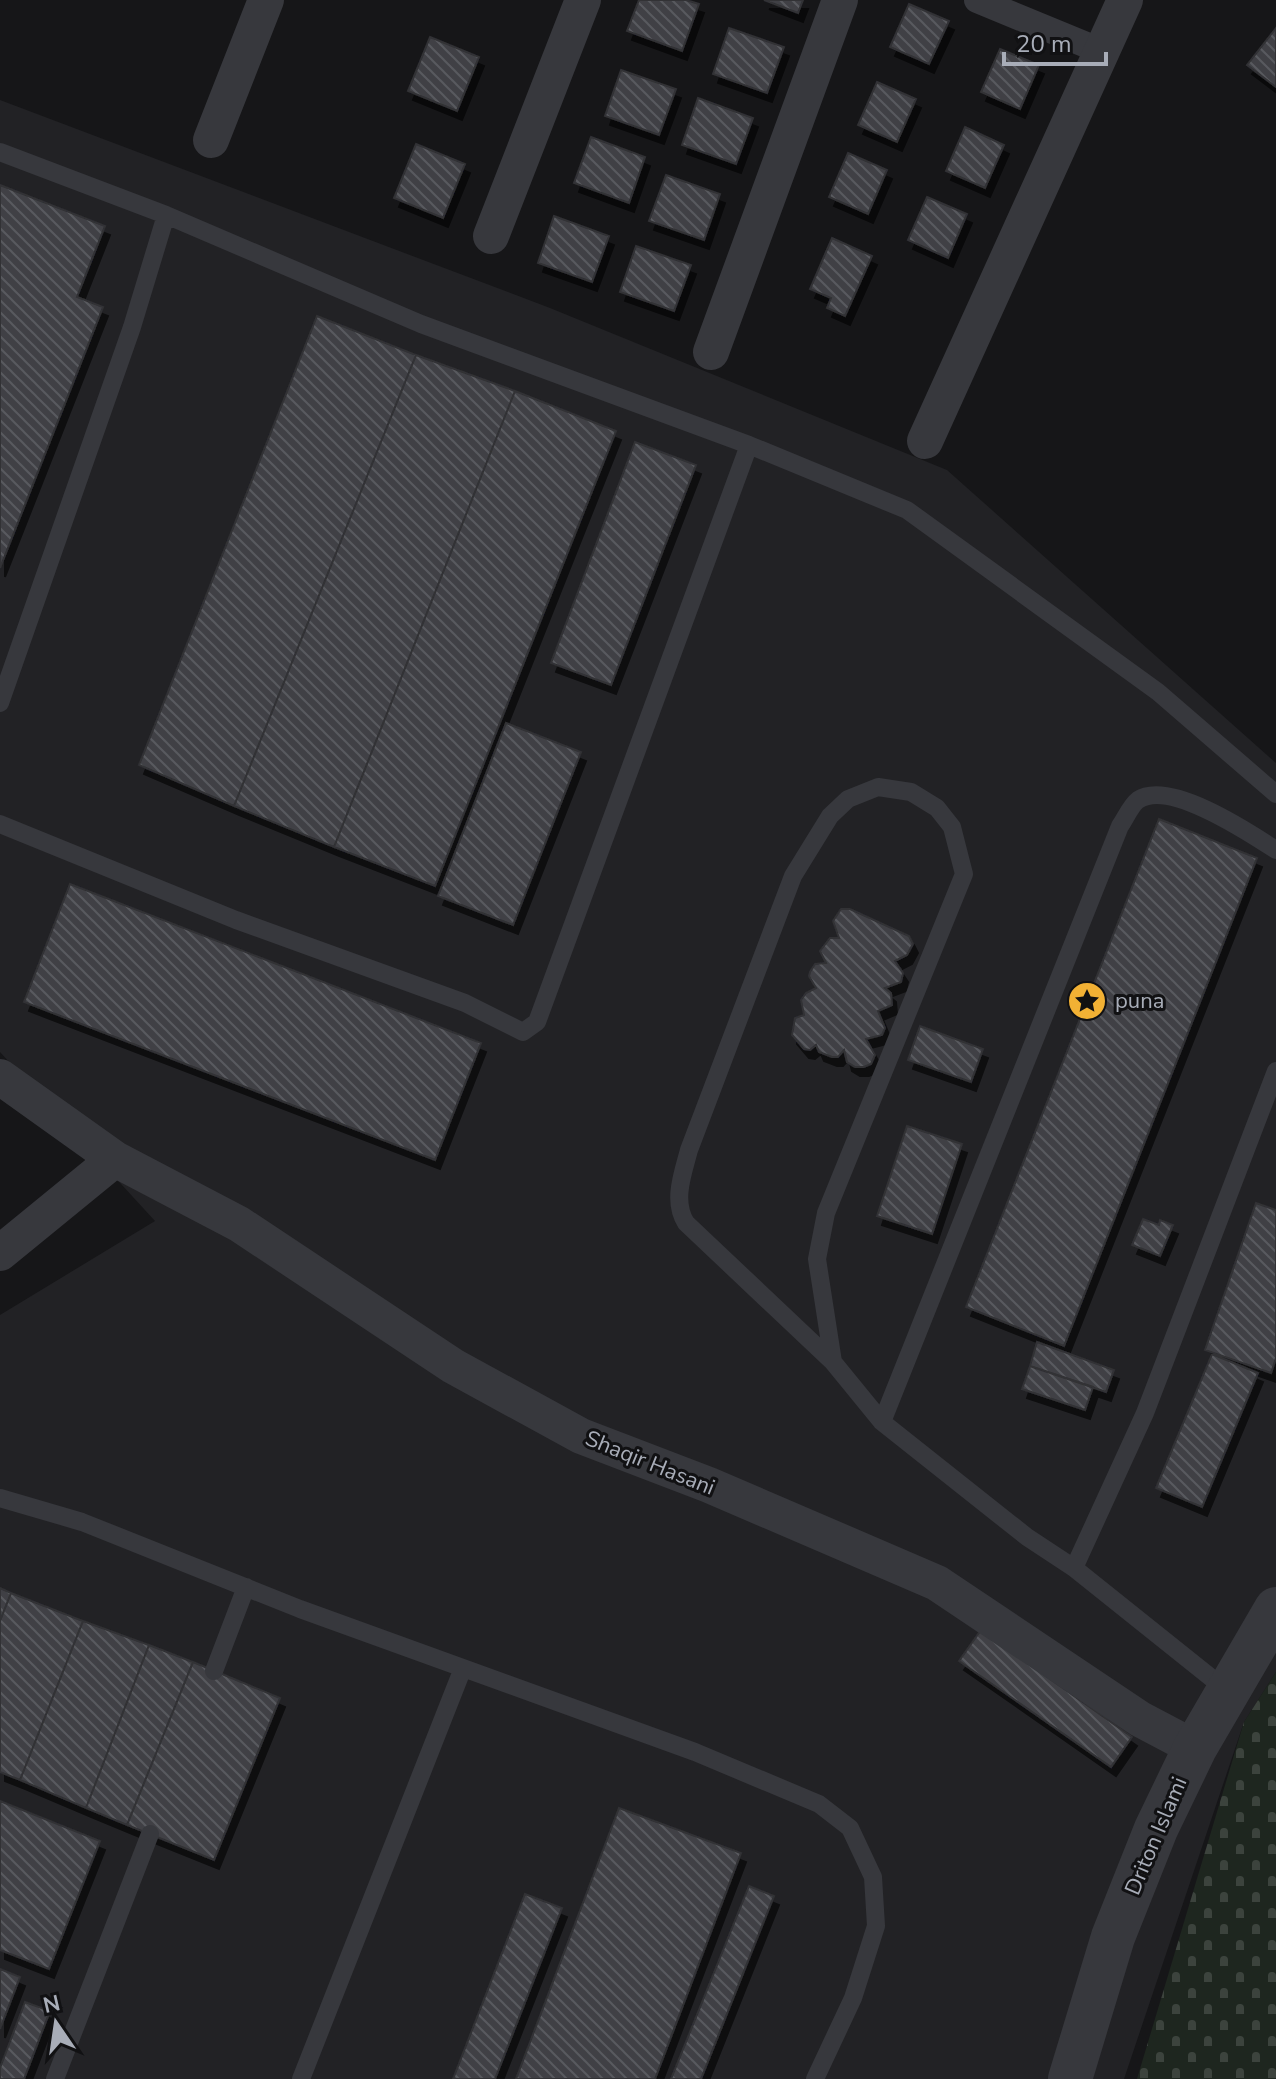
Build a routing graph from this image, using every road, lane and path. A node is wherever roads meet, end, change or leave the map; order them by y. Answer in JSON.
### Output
{"nodes":[{"id":1,"x":266,"y":0,"type":"edge"},
{"id":2,"x":583,"y":0,"type":"edge"},
{"id":3,"x":840,"y":0,"type":"edge"},
{"id":4,"x":977,"y":0,"type":"edge"},
{"id":5,"x":1125,"y":0,"type":"edge"},
{"id":6,"x":1101,"y":51,"type":"junction"},
{"id":7,"x":211,"y":140,"type":"dead end"},
{"id":8,"x":0,"y":152,"type":"edge"},
{"id":9,"x":166,"y":215,"type":"junction"},
{"id":10,"x":491,"y":236,"type":"dead end"},
{"id":11,"x":711,"y":352,"type":"dead end"},
{"id":12,"x":925,"y":441,"type":"dead end"},
{"id":13,"x":749,"y":445,"type":"junction"},
{"id":14,"x":0,"y":703,"type":"edge"},
{"id":15,"x":1276,"y":794,"type":"edge"},
{"id":16,"x":0,"y":824,"type":"edge"},
{"id":17,"x":1276,"y":850,"type":"edge"},
{"id":18,"x":1276,"y":1071,"type":"edge"},
{"id":19,"x":0,"y":1077,"type":"edge"},
{"id":20,"x":115,"y":1159,"type":"junction"},
{"id":21,"x":0,"y":1253,"type":"edge"},
{"id":22,"x":833,"y":1362,"type":"junction"},
{"id":23,"x":882,"y":1422,"type":"junction"},
{"id":24,"x":0,"y":1498,"type":"edge"},
{"id":25,"x":1074,"y":1568,"type":"junction"},
{"id":26,"x":246,"y":1587,"type":"junction"},
{"id":27,"x":1276,"y":1609,"type":"edge"},
{"id":28,"x":463,"y":1668,"type":"junction"},
{"id":29,"x":214,"y":1671,"type":"dead end"},
{"id":30,"x":1229,"y":1692,"type":"junction"},
{"id":31,"x":1195,"y":1748,"type":"junction"},
{"id":32,"x":150,"y":1834,"type":"dead end"},
{"id":33,"x":55,"y":2079,"type":"edge"},
{"id":34,"x":301,"y":2079,"type":"edge"},
{"id":35,"x":815,"y":2079,"type":"edge"},
{"id":36,"x":1070,"y":2079,"type":"edge"}],
"edges":[{"from":1,"to":7,"type":"street"},
{"from":2,"to":10,"type":"street"},
{"from":3,"to":11,"type":"street"},
{"from":4,"to":6,"type":"street"},
{"from":5,"to":6,"type":"street"},
{"from":6,"to":12,"type":"street"},
{"from":8,"to":9,"type":"lane"},
{"from":9,"to":13,"type":"lane"},
{"from":9,"to":14,"type":"lane"},
{"from":13,"to":15,"type":"lane"},
{"from":13,"to":16,"type":"lane"},
{"from":17,"to":23,"type":"lane"},
{"from":18,"to":25,"type":"lane"},
{"from":19,"to":20,"type":"street","name":"Shaqir Hasani"},
{"from":20,"to":21,"type":"street"},
{"from":20,"to":31,"type":"street","name":"Shaqir Hasani"},
{"from":22,"to":22,"type":"lane"},
{"from":22,"to":23,"type":"lane"},
{"from":23,"to":25,"type":"lane"},
{"from":24,"to":26,"type":"lane"},
{"from":25,"to":30,"type":"lane"},
{"from":26,"to":28,"type":"lane"},
{"from":26,"to":29,"type":"lane"},
{"from":27,"to":30,"type":"street","name":"Driton Islami"},
{"from":28,"to":34,"type":"lane"},
{"from":28,"to":35,"type":"lane"},
{"from":30,"to":31,"type":"street","name":"Driton Islami"},
{"from":31,"to":36,"type":"street","name":"Driton Islami"},
{"from":32,"to":33,"type":"lane"}]}
